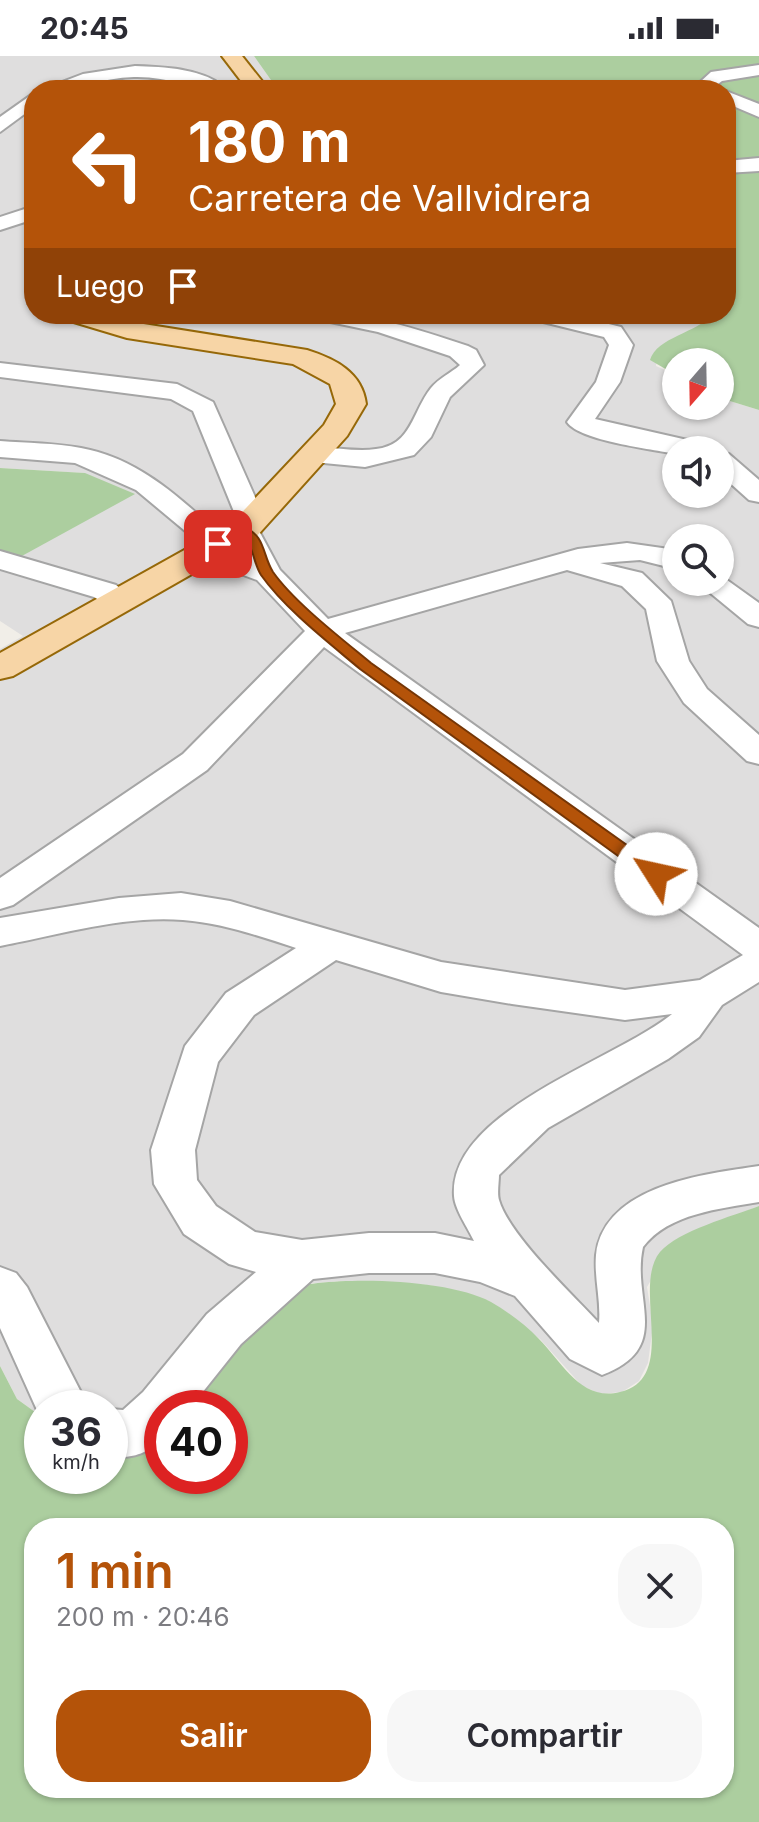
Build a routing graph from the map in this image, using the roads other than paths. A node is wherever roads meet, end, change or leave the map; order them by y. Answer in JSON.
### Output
{"nodes":[{"id":1,"x":232,"y":56,"type":"edge"},
{"id":2,"x":759,"y":70,"type":"edge"},
{"id":3,"x":80,"y":80,"type":"edge"},
{"id":4,"x":196,"y":80,"type":"edge"},
{"id":5,"x":251,"y":80,"type":"edge"},
{"id":6,"x":712,"y":80,"type":"edge"},
{"id":7,"x":736,"y":101,"type":"edge"},
{"id":8,"x":24,"y":107,"type":"edge"},
{"id":9,"x":759,"y":111,"type":"edge"},
{"id":10,"x":24,"y":122,"type":"edge"},
{"id":11,"x":0,"y":128,"type":"edge"},
{"id":12,"x":759,"y":164,"type":"edge"},
{"id":13,"x":736,"y":167,"type":"edge"},
{"id":14,"x":24,"y":216,"type":"edge"},
{"id":15,"x":0,"y":224,"type":"edge"},
{"id":16,"x":108,"y":324,"type":"edge"},
{"id":17,"x":373,"y":324,"type":"edge"},
{"id":18,"x":580,"y":324,"type":"edge"},
{"id":19,"x":0,"y":370,"type":"edge"},
{"id":20,"x":662,"y":443,"type":"edge"},
{"id":21,"x":0,"y":449,"type":"edge"},
{"id":22,"x":312,"y":455,"type":"junction"},
{"id":23,"x":734,"y":472,"type":"edge"},
{"id":24,"x":759,"y":494,"type":"edge"},
{"id":25,"x":225,"y":539,"type":"junction"},
{"id":26,"x":662,"y":555,"type":"edge"},
{"id":27,"x":0,"y":560,"type":"edge"},
{"id":28,"x":554,"y":566,"type":"junction"},
{"id":29,"x":730,"y":596,"type":"edge"},
{"id":30,"x":120,"y":600,"type":"junction"},
{"id":31,"x":759,"y":618,"type":"edge"},
{"id":32,"x":323,"y":630,"type":"junction"},
{"id":33,"x":0,"y":668,"type":"edge"},
{"id":34,"x":759,"y":753,"type":"edge"},
{"id":35,"x":0,"y":896,"type":"edge"},
{"id":36,"x":0,"y":932,"type":"edge"},
{"id":37,"x":329,"y":945,"type":"junction"},
{"id":38,"x":759,"y":947,"type":"edge"},
{"id":39,"x":759,"y":964,"type":"edge"},
{"id":40,"x":708,"y":994,"type":"junction"},
{"id":41,"x":759,"y":1184,"type":"edge"},
{"id":42,"x":302,"y":1260,"type":"junction"},
{"id":43,"x":531,"y":1282,"type":"junction"},
{"id":44,"x":0,"y":1288,"type":"edge"},
{"id":45,"x":51,"y":1390,"type":"edge"},
{"id":46,"x":128,"y":1434,"type":"edge"}],
"edges":[{"from":1,"to":5,"type":"main road"},
{"from":2,"to":6,"type":"street"},
{"from":3,"to":4,"type":"street"},
{"from":7,"to":9,"type":"street"},
{"from":8,"to":11,"type":"street"},
{"from":10,"to":11,"type":"street"},
{"from":12,"to":13,"type":"street"},
{"from":14,"to":15,"type":"street"},
{"from":16,"to":22,"type":"main road"},
{"from":17,"to":22,"type":"street"},
{"from":18,"to":20,"type":"street"},
{"from":19,"to":25,"type":"street"},
{"from":21,"to":25,"type":"street"},
{"from":22,"to":25,"type":"main road"},
{"from":23,"to":24,"type":"street"},
{"from":25,"to":30,"type":"main road"},
{"from":25,"to":32,"type":"street"},
{"from":26,"to":28,"type":"street"},
{"from":27,"to":30,"type":"street"},
{"from":28,"to":32,"type":"street"},
{"from":28,"to":34,"type":"street"},
{"from":29,"to":31,"type":"street"},
{"from":30,"to":33,"type":"main road"},
{"from":32,"to":35,"type":"street"},
{"from":32,"to":38,"type":"street"},
{"from":36,"to":37,"type":"street"},
{"from":37,"to":40,"type":"street"},
{"from":37,"to":42,"type":"street"},
{"from":39,"to":40,"type":"street"},
{"from":40,"to":43,"type":"street"},
{"from":41,"to":43,"type":"street"},
{"from":42,"to":43,"type":"street"},
{"from":42,"to":46,"type":"street"},
{"from":44,"to":45,"type":"street"}]}
